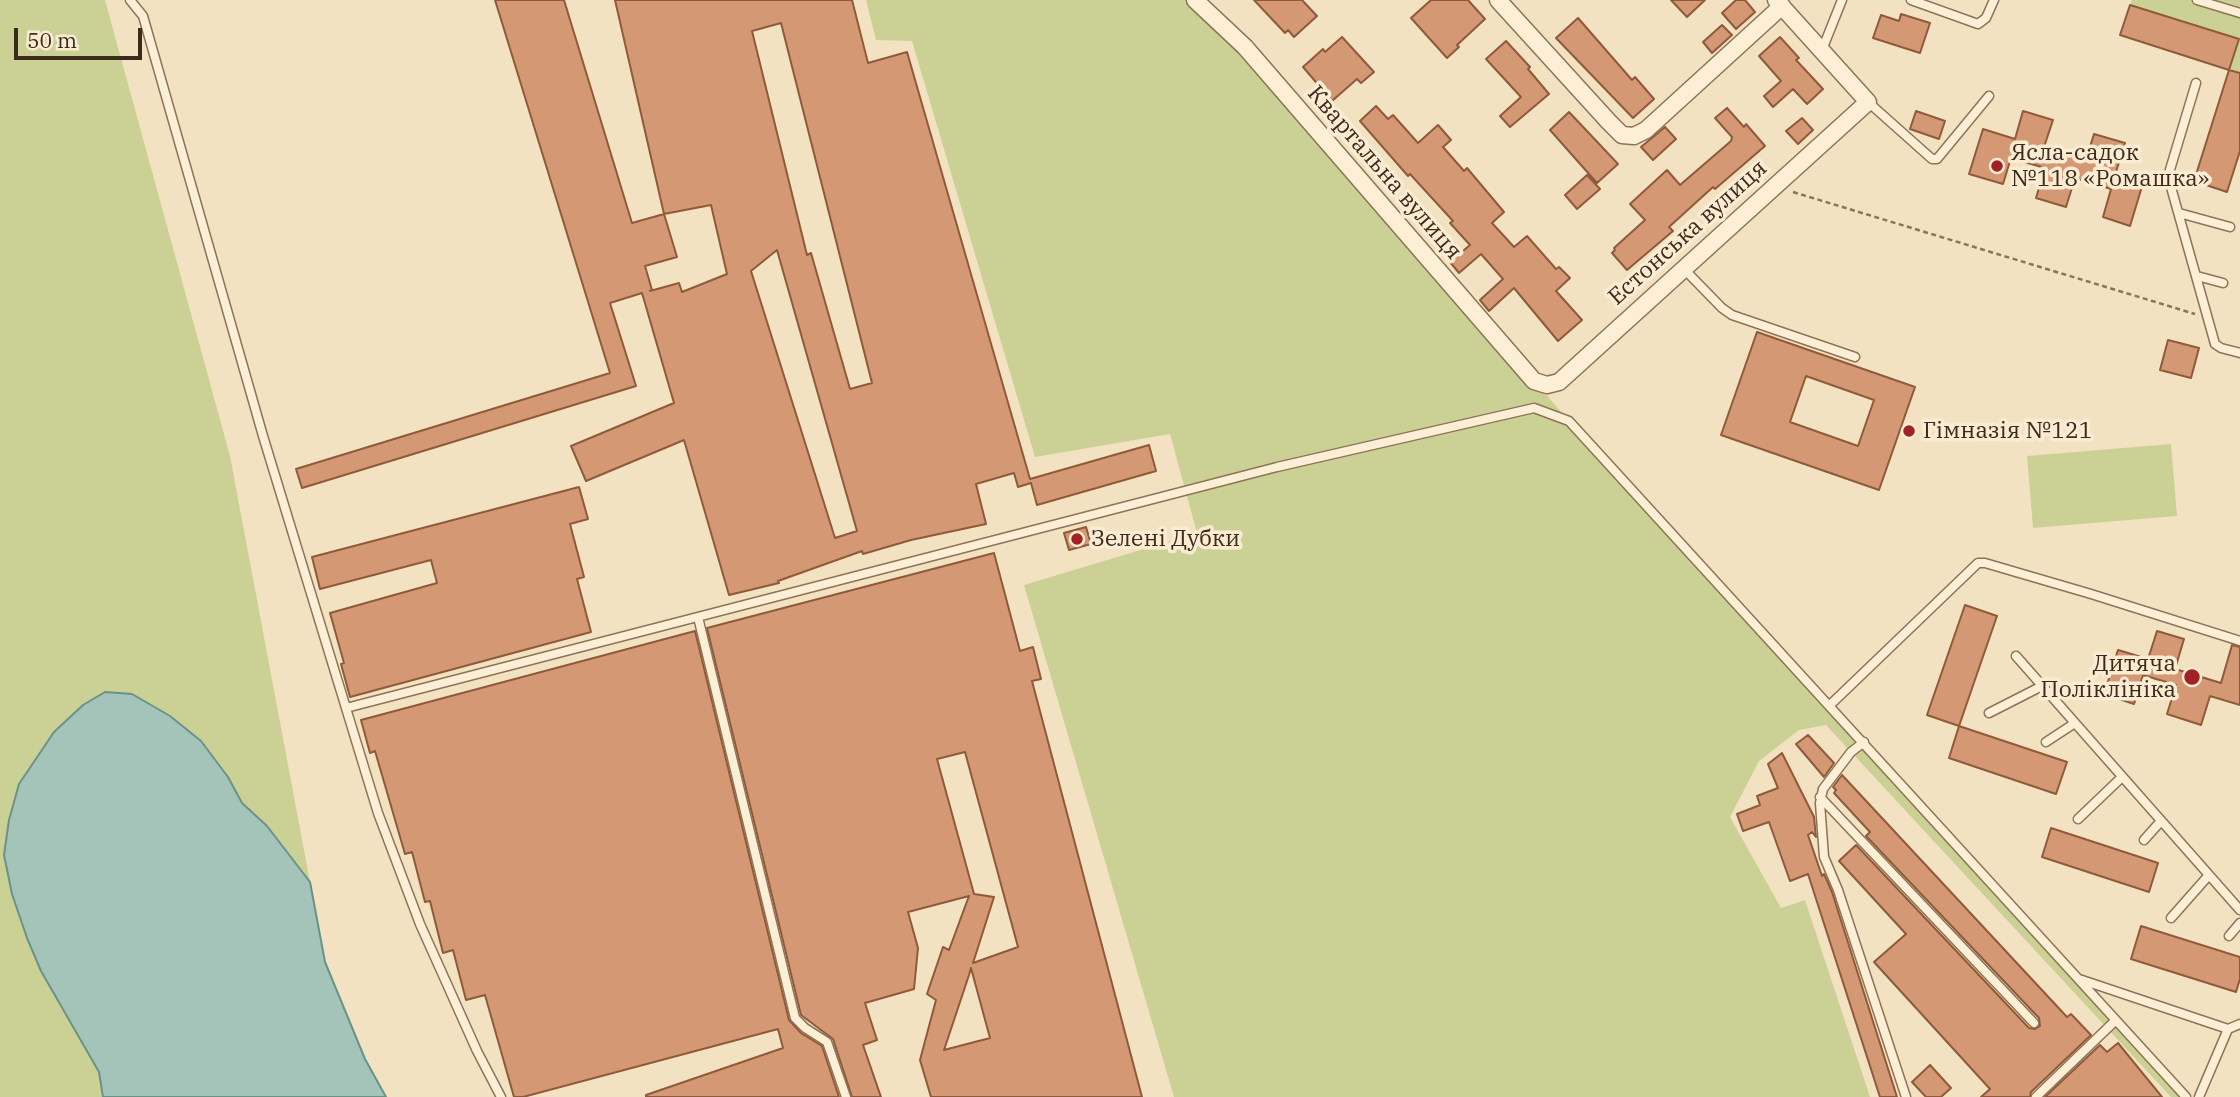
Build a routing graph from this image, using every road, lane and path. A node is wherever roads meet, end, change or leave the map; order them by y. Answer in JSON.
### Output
{"nodes":[{"id":1,"x":130,"y":0,"type":"edge"},
{"id":2,"x":1195,"y":0,"type":"edge"},
{"id":3,"x":1498,"y":0,"type":"edge"},
{"id":4,"x":1842,"y":0,"type":"edge"},
{"id":5,"x":1911,"y":0,"type":"edge"},
{"id":6,"x":1994,"y":0,"type":"edge"},
{"id":7,"x":2197,"y":0,"type":"edge"},
{"id":8,"x":1779,"y":3,"type":"edge"},
{"id":9,"x":2240,"y":13,"type":"edge"},
{"id":10,"x":1822,"y":50,"type":"junction"},
{"id":11,"x":2196,"y":83,"type":"dead end"},
{"id":12,"x":1989,"y":96,"type":"dead end"},
{"id":13,"x":1868,"y":102,"type":"junction"},
{"id":14,"x":1773,"y":186,"type":"junction"},
{"id":15,"x":2179,"y":212,"type":"junction"},
{"id":16,"x":2230,"y":227,"type":"dead end"},
{"id":17,"x":1683,"y":268,"type":"junction"},
{"id":18,"x":2197,"y":276,"type":"junction"},
{"id":19,"x":2223,"y":283,"type":"dead end"},
{"id":20,"x":2208,"y":318,"type":"junction"},
{"id":21,"x":2240,"y":353,"type":"edge"},
{"id":22,"x":1855,"y":356,"type":"dead end"},
{"id":23,"x":1534,"y":381,"type":"joint"},
{"id":24,"x":698,"y":617,"type":"junction"},
{"id":25,"x":2240,"y":641,"type":"edge"},
{"id":26,"x":2016,"y":656,"type":"dead end"},
{"id":27,"x":2042,"y":686,"type":"junction"},
{"id":28,"x":1830,"y":705,"type":"junction"},
{"id":29,"x":346,"y":708,"type":"junction"},
{"id":30,"x":1989,"y":713,"type":"dead end"},
{"id":31,"x":2075,"y":723,"type":"junction"},
{"id":32,"x":1864,"y":742,"type":"junction"},
{"id":33,"x":2046,"y":742,"type":"dead end"},
{"id":34,"x":2122,"y":776,"type":"junction"},
{"id":35,"x":1820,"y":797,"type":"junction"},
{"id":36,"x":2078,"y":819,"type":"dead end"},
{"id":37,"x":2161,"y":821,"type":"junction"},
{"id":38,"x":2144,"y":840,"type":"dead end"},
{"id":39,"x":2209,"y":875,"type":"junction"},
{"id":40,"x":2240,"y":909,"type":"edge"},
{"id":41,"x":2171,"y":918,"type":"dead end"},
{"id":42,"x":2240,"y":923,"type":"edge"},
{"id":43,"x":2229,"y":936,"type":"dead end"},
{"id":44,"x":2078,"y":979,"type":"junction"},
{"id":45,"x":2116,"y":1020,"type":"junction"},
{"id":46,"x":2034,"y":1023,"type":"dead end"},
{"id":47,"x":2240,"y":1024,"type":"edge"},
{"id":48,"x":2228,"y":1029,"type":"junction"},
{"id":49,"x":501,"y":1097,"type":"edge"},
{"id":50,"x":846,"y":1097,"type":"edge"},
{"id":51,"x":1906,"y":1097,"type":"edge"},
{"id":52,"x":2036,"y":1097,"type":"edge"},
{"id":53,"x":2186,"y":1097,"type":"edge"},
{"id":54,"x":2199,"y":1097,"type":"edge"}],
"edges":[{"from":1,"to":29,"type":"lane"},
{"from":2,"to":23,"type":"street","name":"Квартальна вулиця"},
{"from":3,"to":8,"type":"street"},
{"from":4,"to":10,"type":"lane"},
{"from":5,"to":6,"type":"lane"},
{"from":7,"to":9,"type":"lane"},
{"from":8,"to":10,"type":"street"},
{"from":10,"to":13,"type":"street"},
{"from":11,"to":15,"type":"lane"},
{"from":12,"to":13,"type":"lane"},
{"from":13,"to":14,"type":"street","name":"Естонська вулиця"},
{"from":14,"to":17,"type":"street","name":"Естонська вулиця"},
{"from":14,"to":20,"type":"path"},
{"from":15,"to":16,"type":"lane"},
{"from":15,"to":18,"type":"lane"},
{"from":17,"to":22,"type":"lane"},
{"from":17,"to":23,"type":"street","name":"Естонська вулиця"},
{"from":18,"to":19,"type":"lane"},
{"from":18,"to":20,"type":"lane"},
{"from":20,"to":21,"type":"lane"},
{"from":24,"to":28,"type":"lane"},
{"from":24,"to":29,"type":"lane"},
{"from":24,"to":50,"type":"lane"},
{"from":25,"to":28,"type":"lane"},
{"from":26,"to":27,"type":"lane"},
{"from":27,"to":30,"type":"lane"},
{"from":27,"to":31,"type":"lane"},
{"from":28,"to":32,"type":"lane"},
{"from":29,"to":49,"type":"lane"},
{"from":31,"to":33,"type":"lane"},
{"from":31,"to":34,"type":"lane"},
{"from":32,"to":35,"type":"lane"},
{"from":32,"to":44,"type":"lane"},
{"from":34,"to":36,"type":"lane"},
{"from":34,"to":37,"type":"lane"},
{"from":35,"to":46,"type":"lane"},
{"from":35,"to":51,"type":"lane"},
{"from":37,"to":38,"type":"lane"},
{"from":37,"to":39,"type":"lane"},
{"from":39,"to":40,"type":"lane"},
{"from":39,"to":41,"type":"lane"},
{"from":42,"to":43,"type":"lane"},
{"from":44,"to":45,"type":"lane"},
{"from":44,"to":48,"type":"lane"},
{"from":45,"to":52,"type":"lane"},
{"from":45,"to":53,"type":"lane"},
{"from":47,"to":48,"type":"lane"},
{"from":48,"to":54,"type":"lane"}]}
